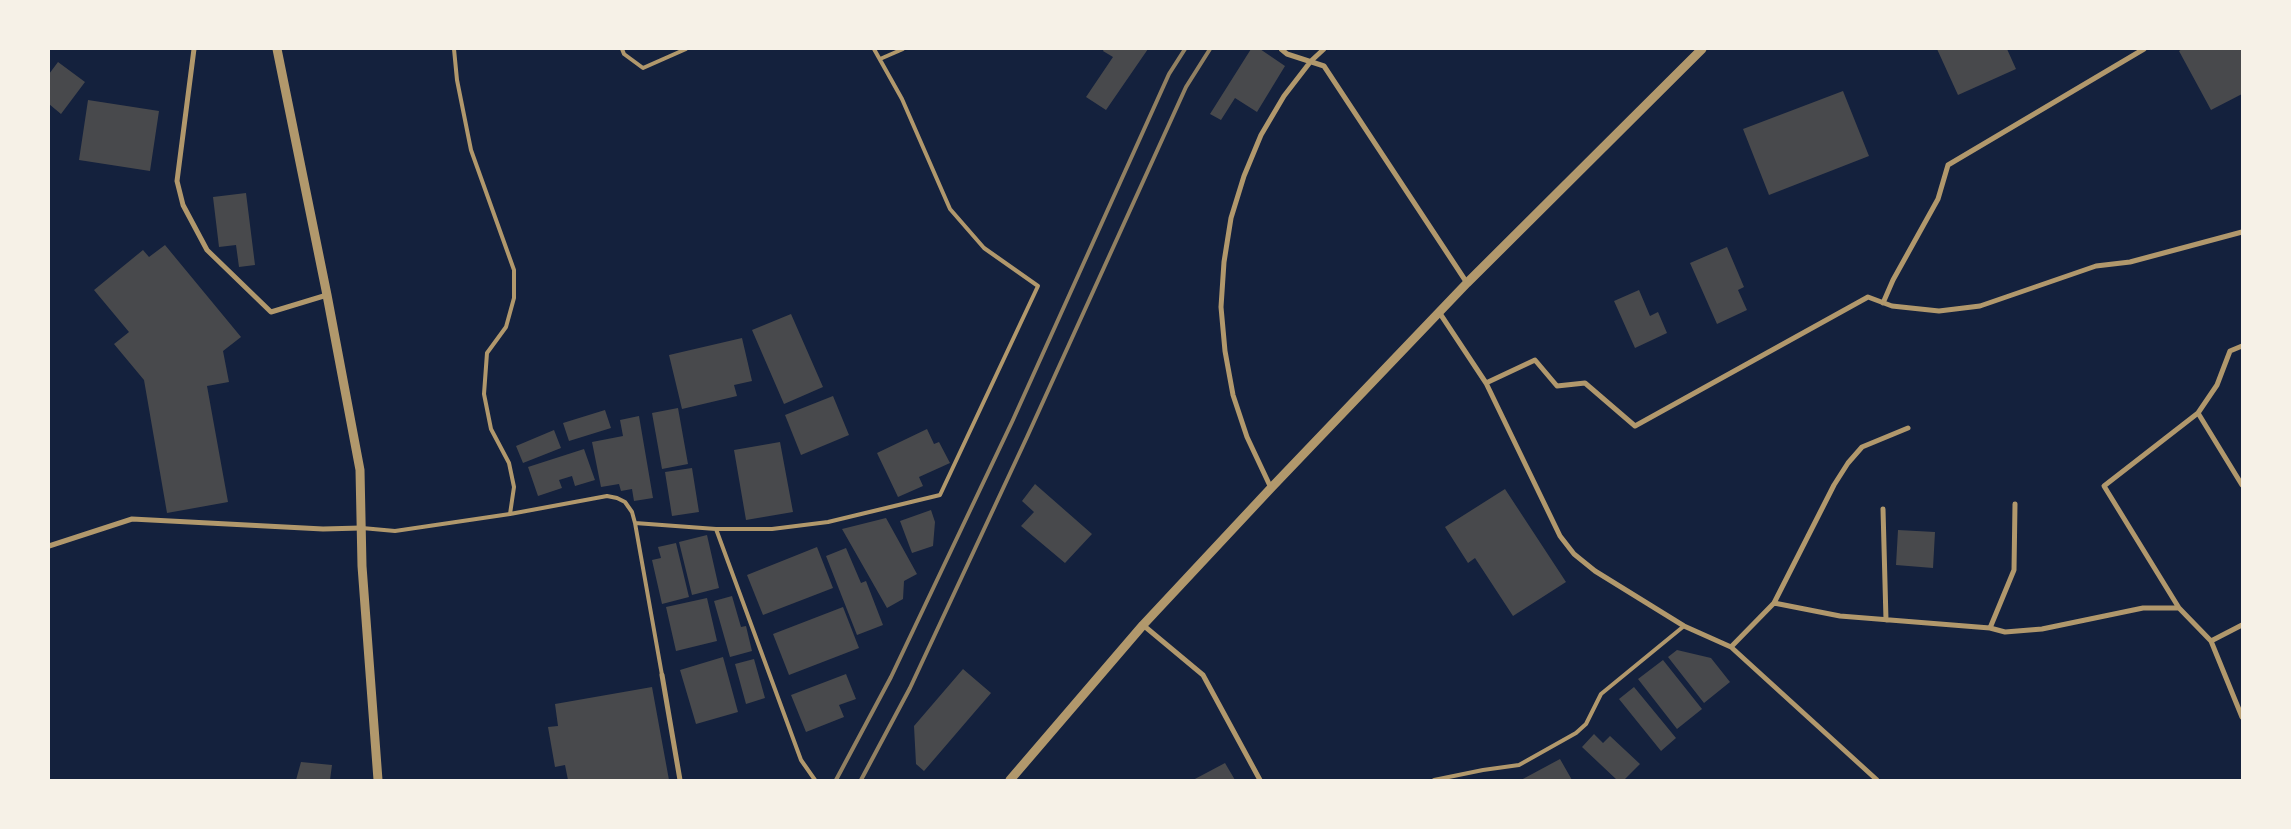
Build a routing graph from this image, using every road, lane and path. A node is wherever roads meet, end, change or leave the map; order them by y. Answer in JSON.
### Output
{"nodes":[{"id":1,"x":194,"y":49,"type":"edge"},
{"id":2,"x":277,"y":49,"type":"edge"},
{"id":3,"x":454,"y":49,"type":"edge"},
{"id":4,"x":622,"y":49,"type":"edge"},
{"id":5,"x":686,"y":49,"type":"edge"},
{"id":6,"x":874,"y":49,"type":"edge"},
{"id":7,"x":903,"y":49,"type":"edge"},
{"id":8,"x":1281,"y":49,"type":"edge"},
{"id":9,"x":1324,"y":49,"type":"edge"},
{"id":10,"x":1702,"y":49,"type":"edge"},
{"id":11,"x":2144,"y":49,"type":"edge"},
{"id":12,"x":880,"y":59,"type":"junction"},
{"id":13,"x":1311,"y":61,"type":"junction"},
{"id":14,"x":2242,"y":232,"type":"edge"},
{"id":15,"x":1467,"y":283,"type":"junction"},
{"id":16,"x":328,"y":295,"type":"junction"},
{"id":17,"x":1883,"y":303,"type":"junction"},
{"id":18,"x":1439,"y":312,"type":"junction"},
{"id":19,"x":2242,"y":346,"type":"edge"},
{"id":20,"x":1486,"y":383,"type":"junction"},
{"id":21,"x":2198,"y":413,"type":"junction"},
{"id":22,"x":1908,"y":428,"type":"dead end"},
{"id":23,"x":2242,"y":485,"type":"edge"},
{"id":24,"x":1271,"y":488,"type":"junction"},
{"id":25,"x":2015,"y":504,"type":"dead end"},
{"id":26,"x":1883,"y":510,"type":"dead end"},
{"id":27,"x":510,"y":514,"type":"junction"},
{"id":28,"x":635,"y":523,"type":"junction"},
{"id":29,"x":361,"y":528,"type":"junction"},
{"id":30,"x":716,"y":529,"type":"junction"},
{"id":31,"x":49,"y":546,"type":"edge"},
{"id":32,"x":1774,"y":603,"type":"junction"},
{"id":33,"x":2179,"y":608,"type":"junction"},
{"id":34,"x":1886,"y":620,"type":"junction"},
{"id":35,"x":1143,"y":625,"type":"junction"},
{"id":36,"x":2242,"y":625,"type":"edge"},
{"id":37,"x":1684,"y":626,"type":"junction"},
{"id":38,"x":1990,"y":628,"type":"junction"},
{"id":39,"x":2211,"y":641,"type":"junction"},
{"id":40,"x":1731,"y":647,"type":"junction"},
{"id":41,"x":662,"y":675,"type":"joint"},
{"id":42,"x":2242,"y":718,"type":"edge"},
{"id":43,"x":378,"y":780,"type":"edge"},
{"id":44,"x":680,"y":780,"type":"edge"},
{"id":45,"x":815,"y":780,"type":"edge"},
{"id":46,"x":1010,"y":780,"type":"edge"},
{"id":47,"x":1260,"y":780,"type":"edge"},
{"id":48,"x":1434,"y":780,"type":"edge"},
{"id":49,"x":1877,"y":780,"type":"edge"}],
"edges":[{"from":1,"to":16,"type":"street"},
{"from":2,"to":16,"type":"street"},
{"from":3,"to":27,"type":"lane"},
{"from":4,"to":5,"type":"lane"},
{"from":6,"to":12,"type":"lane"},
{"from":7,"to":12,"type":"lane"},
{"from":8,"to":13,"type":"street"},
{"from":9,"to":13,"type":"street"},
{"from":10,"to":15,"type":"street"},
{"from":11,"to":17,"type":"street"},
{"from":12,"to":30,"type":"lane"},
{"from":13,"to":15,"type":"street"},
{"from":13,"to":24,"type":"street"},
{"from":14,"to":17,"type":"street"},
{"from":15,"to":18,"type":"street"},
{"from":16,"to":29,"type":"street"},
{"from":17,"to":20,"type":"street"},
{"from":18,"to":20,"type":"street"},
{"from":18,"to":24,"type":"street"},
{"from":19,"to":21,"type":"street"},
{"from":20,"to":37,"type":"street"},
{"from":21,"to":23,"type":"street"},
{"from":21,"to":33,"type":"street"},
{"from":22,"to":32,"type":"street"},
{"from":24,"to":35,"type":"street"},
{"from":25,"to":38,"type":"street"},
{"from":26,"to":34,"type":"street"},
{"from":27,"to":28,"type":"lane"},
{"from":27,"to":29,"type":"lane"},
{"from":28,"to":30,"type":"lane"},
{"from":28,"to":41,"type":"lane"},
{"from":29,"to":31,"type":"street"},
{"from":29,"to":43,"type":"street"},
{"from":30,"to":45,"type":"lane"},
{"from":32,"to":34,"type":"street"},
{"from":32,"to":40,"type":"street"},
{"from":33,"to":38,"type":"street"},
{"from":33,"to":39,"type":"street"},
{"from":34,"to":38,"type":"street"},
{"from":35,"to":46,"type":"street"},
{"from":35,"to":47,"type":"street"},
{"from":36,"to":39,"type":"street"},
{"from":37,"to":40,"type":"street"},
{"from":37,"to":48,"type":"lane"},
{"from":39,"to":42,"type":"street"},
{"from":40,"to":49,"type":"street"},
{"from":41,"to":44,"type":"street"}]}
